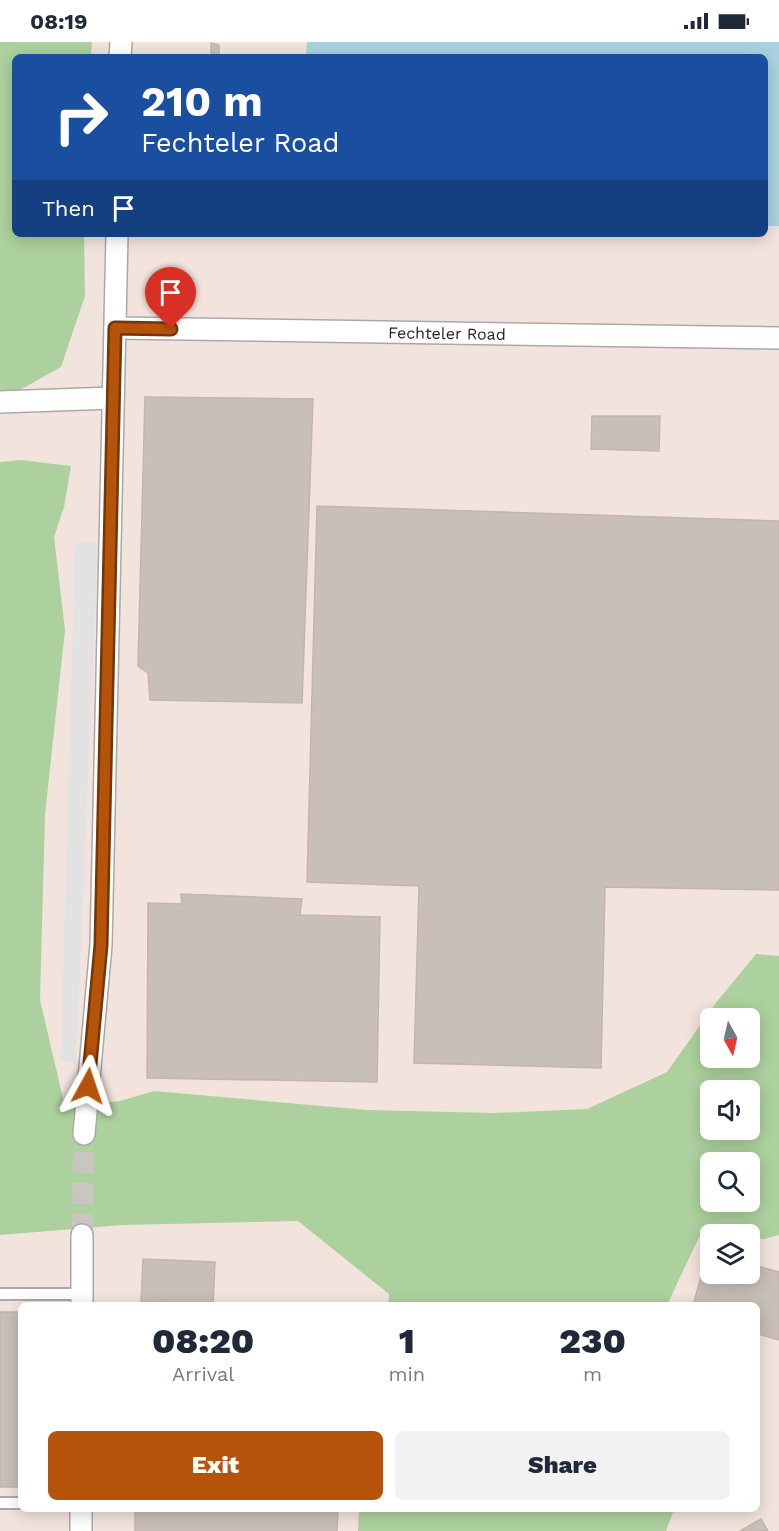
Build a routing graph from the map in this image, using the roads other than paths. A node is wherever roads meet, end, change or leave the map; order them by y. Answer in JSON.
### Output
{"nodes":[{"id":1,"x":117,"y":237,"type":"edge"},
{"id":2,"x":115,"y":328,"type":"junction"},
{"id":3,"x":779,"y":338,"type":"edge"},
{"id":4,"x":113,"y":398,"type":"junction"},
{"id":5,"x":0,"y":402,"type":"edge"},
{"id":6,"x":84,"y":1134,"type":"tunnel mouth"},
{"id":7,"x":82,"y":1236,"type":"tunnel mouth"},
{"id":8,"x":0,"y":1294,"type":"edge"},
{"id":9,"x":82,"y":1299,"type":"edge"},
{"id":10,"x":0,"y":1503,"type":"edge"},
{"id":11,"x":18,"y":1503,"type":"edge"},
{"id":12,"x":81,"y":1512,"type":"edge"},
{"id":13,"x":81,"y":1531,"type":"edge"}],
"edges":[{"from":1,"to":2,"type":"street"},
{"from":2,"to":3,"type":"street","name":"Fechteler Road"},
{"from":2,"to":4,"type":"street"},
{"from":4,"to":5,"type":"street"},
{"from":4,"to":6,"type":"street"},
{"from":7,"to":9,"type":"street"},
{"from":8,"to":9,"type":"lane"},
{"from":10,"to":11,"type":"lane"},
{"from":12,"to":13,"type":"street"}]}
